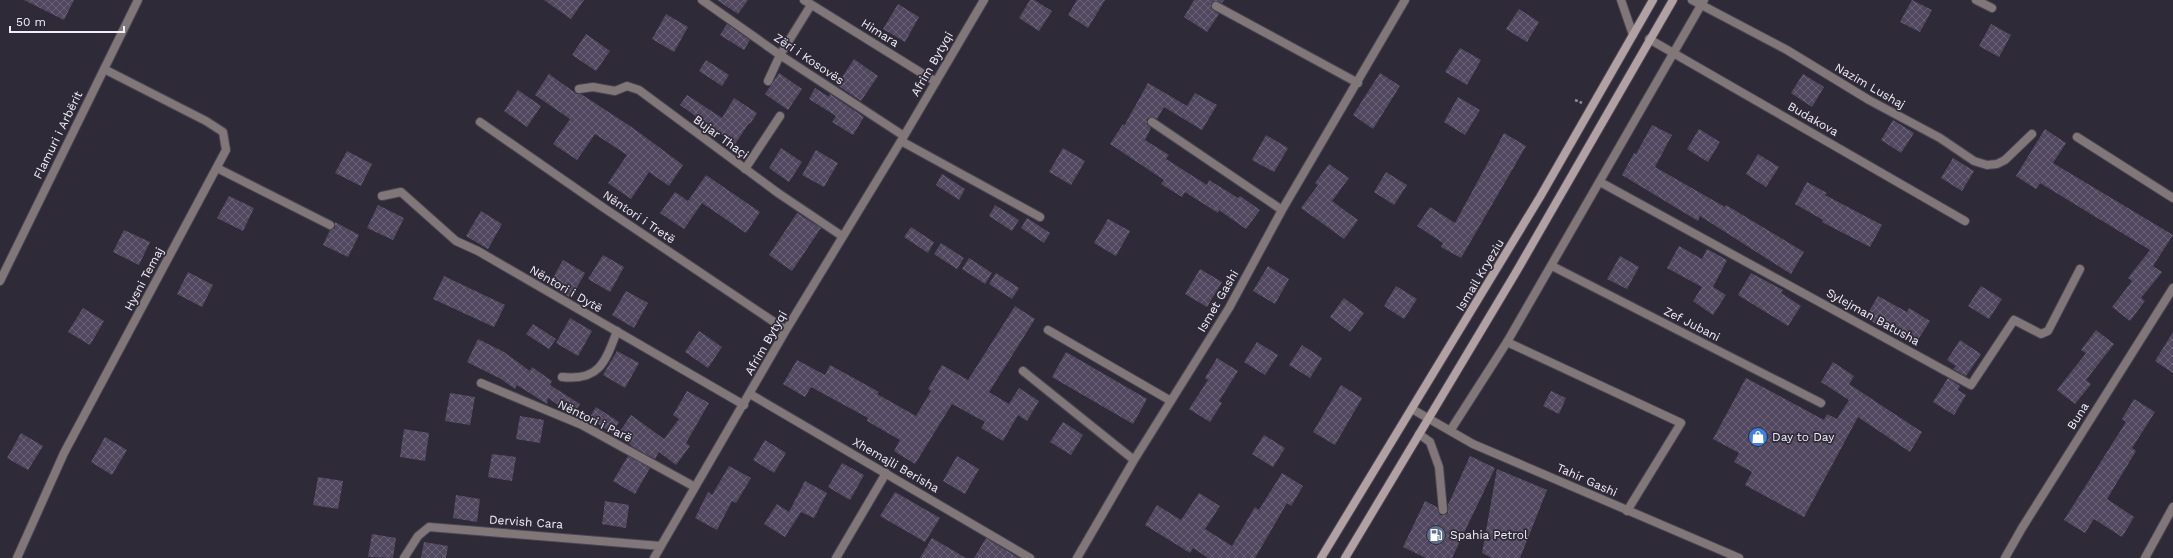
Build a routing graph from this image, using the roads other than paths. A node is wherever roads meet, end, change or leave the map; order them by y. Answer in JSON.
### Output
{"nodes":[{"id":1,"x":138,"y":0,"type":"edge"},
{"id":2,"x":702,"y":0,"type":"edge"},
{"id":3,"x":984,"y":0,"type":"edge"},
{"id":4,"x":1405,"y":0,"type":"edge"},
{"id":5,"x":1621,"y":0,"type":"edge"},
{"id":6,"x":1653,"y":0,"type":"edge"},
{"id":7,"x":1673,"y":0,"type":"edge"},
{"id":8,"x":1692,"y":0,"type":"edge"},
{"id":9,"x":1976,"y":0,"type":"edge"},
{"id":10,"x":808,"y":2,"type":"edge"},
{"id":11,"x":1702,"y":2,"type":"edge"},
{"id":12,"x":1216,"y":6,"type":"dead end"},
{"id":13,"x":1992,"y":8,"type":"dead end"},
{"id":14,"x":1633,"y":34,"type":"junction"},
{"id":15,"x":1649,"y":39,"type":"junction"},
{"id":16,"x":1674,"y":53,"type":"junction"},
{"id":17,"x":780,"y":55,"type":"junction"},
{"id":18,"x":104,"y":69,"type":"junction"},
{"id":19,"x":768,"y":81,"type":"dead end"},
{"id":20,"x":936,"y":82,"type":"junction"},
{"id":21,"x":1358,"y":83,"type":"junction"},
{"id":22,"x":579,"y":89,"type":"dead end"},
{"id":23,"x":780,"y":116,"type":"dead end"},
{"id":24,"x":480,"y":122,"type":"dead end"},
{"id":25,"x":1152,"y":122,"type":"dead end"},
{"id":26,"x":2032,"y":134,"type":"dead end"},
{"id":27,"x":2078,"y":137,"type":"dead end"},
{"id":28,"x":902,"y":138,"type":"junction"},
{"id":29,"x":217,"y":168,"type":"junction"},
{"id":30,"x":745,"y":169,"type":"junction"},
{"id":31,"x":1600,"y":182,"type":"junction"},
{"id":32,"x":382,"y":196,"type":"dead end"},
{"id":33,"x":2173,"y":198,"type":"edge"},
{"id":34,"x":1282,"y":210,"type":"junction"},
{"id":35,"x":1040,"y":217,"type":"dead end"},
{"id":36,"x":1965,"y":221,"type":"dead end"},
{"id":37,"x":330,"y":225,"type":"dead end"},
{"id":38,"x":842,"y":236,"type":"junction"},
{"id":39,"x":1552,"y":266,"type":"junction"},
{"id":40,"x":2080,"y":269,"type":"dead end"},
{"id":41,"x":0,"y":281,"type":"edge"},
{"id":42,"x":2173,"y":288,"type":"edge"},
{"id":43,"x":786,"y":330,"type":"junction"},
{"id":44,"x":1048,"y":330,"type":"dead end"},
{"id":45,"x":617,"y":331,"type":"junction"},
{"id":46,"x":1507,"y":342,"type":"junction"},
{"id":47,"x":1023,"y":371,"type":"dead end"},
{"id":48,"x":562,"y":378,"type":"dead end"},
{"id":49,"x":481,"y":383,"type":"dead end"},
{"id":50,"x":750,"y":394,"type":"junction"},
{"id":51,"x":1171,"y":401,"type":"junction"},
{"id":52,"x":1821,"y":403,"type":"dead end"},
{"id":53,"x":744,"y":405,"type":"junction"},
{"id":54,"x":1412,"y":409,"type":"junction"},
{"id":55,"x":1428,"y":419,"type":"junction"},
{"id":56,"x":1450,"y":430,"type":"junction"},
{"id":57,"x":1419,"y":434,"type":"junction"},
{"id":58,"x":1134,"y":460,"type":"junction"},
{"id":59,"x":886,"y":473,"type":"junction"},
{"id":60,"x":695,"y":487,"type":"junction"},
{"id":61,"x":2173,"y":507,"type":"edge"},
{"id":62,"x":1443,"y":510,"type":"dead end"},
{"id":63,"x":1627,"y":511,"type":"junction"},
{"id":64,"x":661,"y":546,"type":"junction"},
{"id":65,"x":17,"y":558,"type":"edge"},
{"id":66,"x":404,"y":558,"type":"edge"},
{"id":67,"x":654,"y":558,"type":"edge"},
{"id":68,"x":836,"y":558,"type":"edge"},
{"id":69,"x":1030,"y":558,"type":"edge"},
{"id":70,"x":1077,"y":558,"type":"edge"},
{"id":71,"x":1321,"y":558,"type":"edge"},
{"id":72,"x":1346,"y":558,"type":"edge"},
{"id":73,"x":1739,"y":558,"type":"edge"},
{"id":74,"x":2005,"y":558,"type":"edge"},
{"id":75,"x":2145,"y":558,"type":"edge"}],
"edges":[{"from":1,"to":18,"type":"street","name":"Flamuri i Arbërit"},
{"from":2,"to":17,"type":"street","name":"Zëri i Kosovës"},
{"from":3,"to":20,"type":"street","name":"Afrim Bytyqi"},
{"from":4,"to":21,"type":"street","name":"Ismet Gashi"},
{"from":5,"to":14,"type":"street"},
{"from":6,"to":14,"type":"main road","name":"Ismail Kryeziu"},
{"from":7,"to":15,"type":"main road"},
{"from":8,"to":11,"type":"street","name":"Nazim Lushaj"},
{"from":9,"to":13,"type":"street"},
{"from":10,"to":17,"type":"street","name":"Himara"},
{"from":10,"to":20,"type":"street","name":"Himara"},
{"from":11,"to":16,"type":"street"},
{"from":11,"to":26,"type":"street","name":"Nazim Lushaj"},
{"from":12,"to":21,"type":"street"},
{"from":14,"to":54,"type":"main road","name":"Ismail Kryeziu"},
{"from":15,"to":16,"type":"street","name":"Budakova"},
{"from":15,"to":55,"type":"main road"},
{"from":16,"to":31,"type":"street"},
{"from":16,"to":36,"type":"street","name":"Budakova"},
{"from":17,"to":19,"type":"street","name":"Himara"},
{"from":17,"to":28,"type":"street","name":"Zëri i Kosovës"},
{"from":18,"to":29,"type":"street","name":"Hysni Temaj"},
{"from":18,"to":41,"type":"street","name":"Flamuri i Arbërit"},
{"from":20,"to":28,"type":"street","name":"Afrim Bytyqi"},
{"from":21,"to":34,"type":"street","name":"Ismet Gashi"},
{"from":22,"to":30,"type":"street","name":"Bujar Thaçi"},
{"from":23,"to":30,"type":"street"},
{"from":24,"to":43,"type":"street","name":"Nëntori i Tretë"},
{"from":25,"to":34,"type":"street"},
{"from":27,"to":33,"type":"street"},
{"from":28,"to":35,"type":"street"},
{"from":28,"to":38,"type":"street","name":"Afrim Bytyqi"},
{"from":29,"to":37,"type":"street"},
{"from":29,"to":65,"type":"street","name":"Hysni Temaj"},
{"from":30,"to":38,"type":"street","name":"Bujar Thaçi"},
{"from":31,"to":39,"type":"street"},
{"from":31,"to":40,"type":"street","name":"Sylejman Batusha"},
{"from":32,"to":45,"type":"street","name":"Nëntori i Dytë"},
{"from":34,"to":51,"type":"street","name":"Ismet Gashi"},
{"from":38,"to":43,"type":"street","name":"Afrim Bytyqi"},
{"from":39,"to":46,"type":"street"},
{"from":39,"to":52,"type":"street","name":"Zef Jubani"},
{"from":42,"to":74,"type":"street","name":"Buna"},
{"from":43,"to":50,"type":"street","name":"Afrim Bytyqi"},
{"from":44,"to":51,"type":"street"},
{"from":45,"to":48,"type":"street"},
{"from":45,"to":53,"type":"street","name":"Nëntori i Dytë"},
{"from":46,"to":56,"type":"street"},
{"from":46,"to":63,"type":"street"},
{"from":47,"to":58,"type":"street"},
{"from":49,"to":60,"type":"street","name":"Nëntori i Parë"},
{"from":50,"to":53,"type":"street","name":"Afrim Bytyqi"},
{"from":50,"to":59,"type":"street","name":"Xhemajli Berisha"},
{"from":51,"to":58,"type":"street","name":"Ismet Gashi"},
{"from":53,"to":60,"type":"street","name":"Afrim Bytyqi"},
{"from":54,"to":55,"type":"street","name":"Tahir Gashi"},
{"from":54,"to":71,"type":"main road","name":"Ismail Kryeziu"},
{"from":55,"to":56,"type":"street","name":"Tahir Gashi"},
{"from":55,"to":57,"type":"main road"},
{"from":56,"to":63,"type":"street","name":"Tahir Gashi"},
{"from":57,"to":62,"type":"street"},
{"from":57,"to":72,"type":"main road"},
{"from":58,"to":70,"type":"street","name":"Ismet Gashi"},
{"from":59,"to":68,"type":"street"},
{"from":59,"to":69,"type":"street","name":"Xhemajli Berisha"},
{"from":60,"to":64,"type":"street","name":"Afrim Bytyqi"},
{"from":61,"to":75,"type":"street"},
{"from":63,"to":73,"type":"street","name":"Tahir Gashi"},
{"from":64,"to":66,"type":"street","name":"Dervish Cara"},
{"from":64,"to":67,"type":"street","name":"Afrim Bytyqi"}]}
